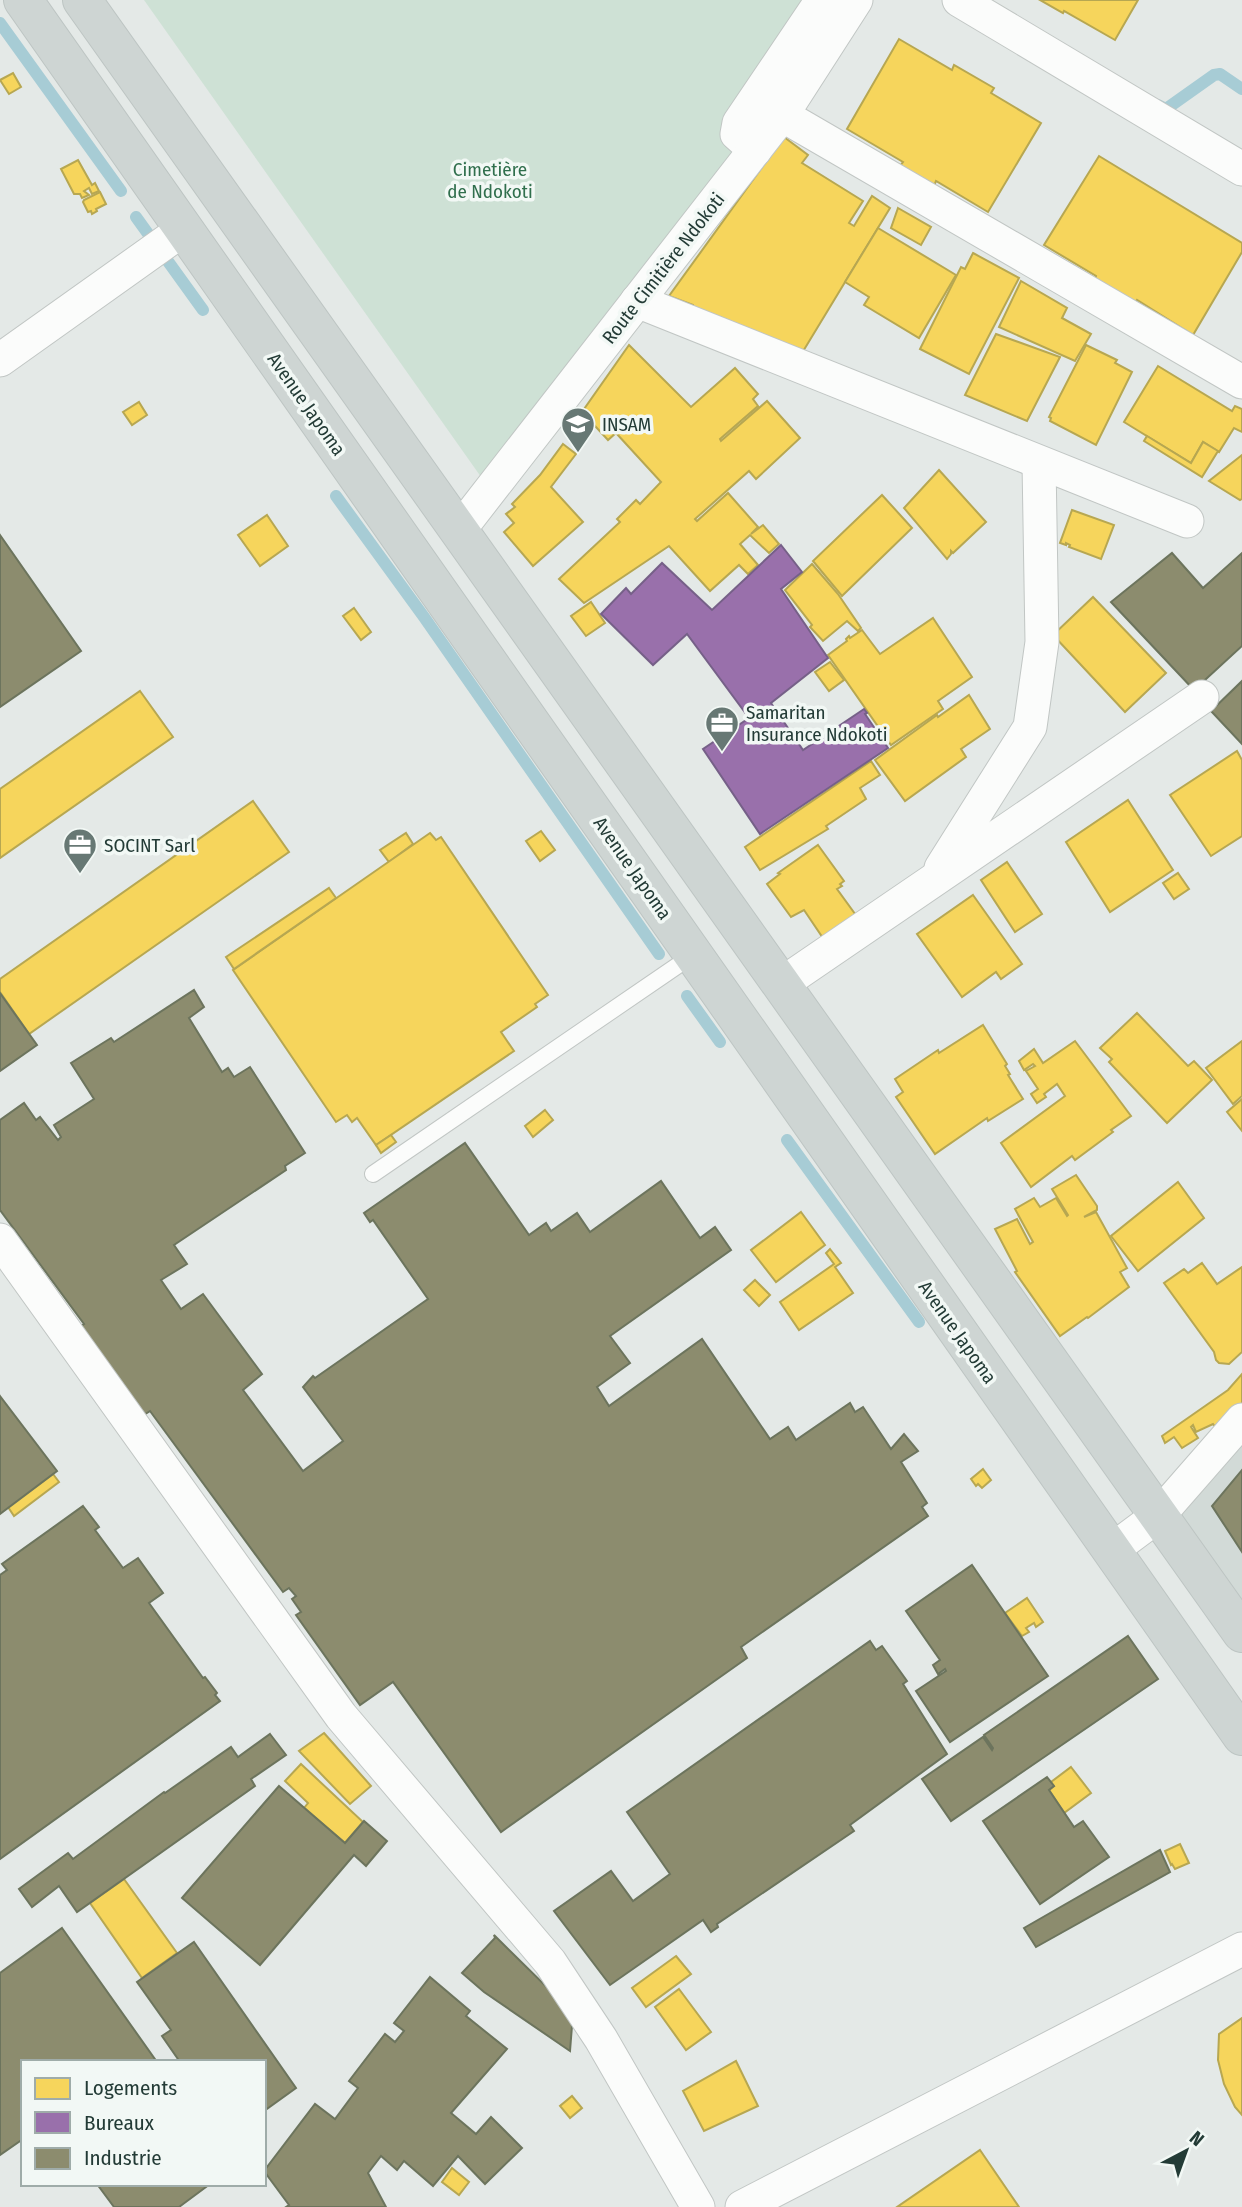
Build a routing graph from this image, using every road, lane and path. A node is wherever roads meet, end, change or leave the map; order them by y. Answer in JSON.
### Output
{"nodes":[{"id":1,"x":23,"y":0,"type":"edge"},
{"id":2,"x":82,"y":0,"type":"edge"},
{"id":3,"x":821,"y":0,"type":"edge"},
{"id":4,"x":856,"y":0,"type":"edge"},
{"id":5,"x":960,"y":0,"type":"edge"},
{"id":6,"x":782,"y":115,"type":"junction"},
{"id":7,"x":755,"y":150,"type":"junction"},
{"id":8,"x":1242,"y":169,"type":"edge"},
{"id":9,"x":184,"y":229,"type":"junction"},
{"id":10,"x":637,"y":302,"type":"junction"},
{"id":11,"x":0,"y":360,"type":"edge"},
{"id":12,"x":1242,"y":382,"type":"edge"},
{"id":13,"x":1039,"y":463,"type":"junction"},
{"id":14,"x":1187,"y":521,"type":"dead end"},
{"id":15,"x":460,"y":530,"type":"junction"},
{"id":16,"x":1202,"y":696,"type":"dead end"},
{"id":17,"x":934,"y":880,"type":"junction"},
{"id":18,"x":693,"y":955,"type":"junction"},
{"id":19,"x":783,"y":983,"type":"junction"},
{"id":20,"x":373,"y":1174,"type":"dead end"},
{"id":21,"x":0,"y":1240,"type":"edge"},
{"id":22,"x":1242,"y":1420,"type":"edge"},
{"id":23,"x":1159,"y":1516,"type":"junction"},
{"id":24,"x":1112,"y":1550,"type":"junction"},
{"id":25,"x":1242,"y":1633,"type":"edge"},
{"id":26,"x":1242,"y":1736,"type":"edge"},
{"id":27,"x":1242,"y":1949,"type":"edge"},
{"id":28,"x":698,"y":2207,"type":"edge"},
{"id":29,"x":742,"y":2207,"type":"edge"}],
"edges":[{"from":1,"to":9,"type":"main road","name":"Avenue Japoma"},
{"from":2,"to":15,"type":"main road"},
{"from":3,"to":7,"type":"street"},
{"from":4,"to":6,"type":"street","name":"Route Cimitière Ndokoti"},
{"from":5,"to":8,"type":"street"},
{"from":6,"to":7,"type":"street","name":"Route Cimitière Ndokoti"},
{"from":6,"to":12,"type":"street"},
{"from":7,"to":10,"type":"street","name":"Route Cimitière Ndokoti"},
{"from":9,"to":11,"type":"street"},
{"from":9,"to":18,"type":"main road","name":"Avenue Japoma"},
{"from":10,"to":13,"type":"street"},
{"from":10,"to":15,"type":"street","name":"Route Cimitière Ndokoti"},
{"from":13,"to":14,"type":"street"},
{"from":13,"to":17,"type":"street"},
{"from":15,"to":19,"type":"main road"},
{"from":16,"to":17,"type":"street"},
{"from":17,"to":19,"type":"street"},
{"from":18,"to":20,"type":"lane"},
{"from":18,"to":24,"type":"main road","name":"Avenue Japoma"},
{"from":19,"to":23,"type":"main road"},
{"from":21,"to":28,"type":"street"},
{"from":22,"to":23,"type":"street"},
{"from":23,"to":24,"type":"street"},
{"from":23,"to":25,"type":"main road"},
{"from":24,"to":26,"type":"main road","name":"Avenue Japoma"},
{"from":27,"to":29,"type":"street"}]}
